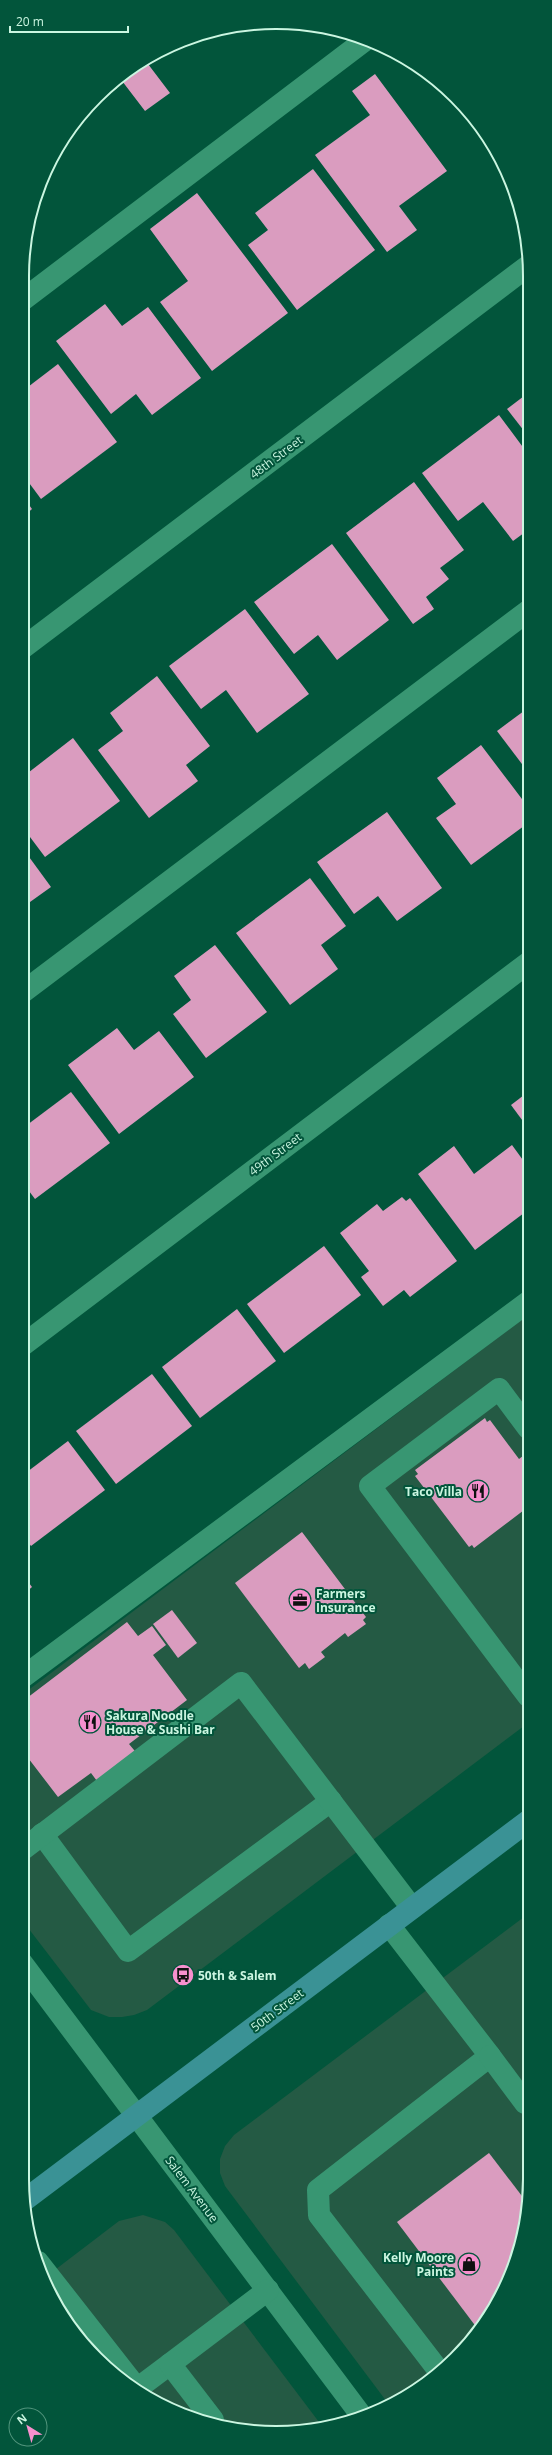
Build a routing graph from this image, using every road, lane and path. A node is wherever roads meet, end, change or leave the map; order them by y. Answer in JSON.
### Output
{"nodes":[{"id":1,"x":360,"y":44,"type":"edge"},
{"id":2,"x":523,"y":270,"type":"edge"},
{"id":3,"x":29,"y":295,"type":"edge"},
{"id":4,"x":523,"y":615,"type":"edge"},
{"id":5,"x":29,"y":643,"type":"edge"},
{"id":6,"x":523,"y":967,"type":"edge"},
{"id":7,"x":29,"y":987,"type":"edge"},
{"id":8,"x":523,"y":1306,"type":"edge"},
{"id":9,"x":29,"y":1340,"type":"edge"},
{"id":10,"x":523,"y":1421,"type":"edge"},
{"id":11,"x":521,"y":1672,"type":"edge"},
{"id":12,"x":29,"y":1673,"type":"edge"},
{"id":13,"x":331,"y":1801,"type":"junction"},
{"id":14,"x":523,"y":1825,"type":"edge"},
{"id":15,"x":42,"y":1834,"type":"junction"},
{"id":16,"x":29,"y":1844,"type":"edge"},
{"id":17,"x":412,"y":1908,"type":"junction"},
{"id":18,"x":389,"y":1925,"type":"junction"},
{"id":19,"x":29,"y":1972,"type":"edge"},
{"id":20,"x":490,"y":2056,"type":"junction"},
{"id":21,"x":523,"y":2100,"type":"edge"},
{"id":22,"x":136,"y":2116,"type":"junction"},
{"id":23,"x":30,"y":2196,"type":"edge"},
{"id":24,"x":49,"y":2276,"type":"edge"},
{"id":25,"x":268,"y":2290,"type":"junction"},
{"id":26,"x":170,"y":2364,"type":"junction"},
{"id":27,"x":436,"y":2367,"type":"edge"},
{"id":28,"x":127,"y":2376,"type":"edge"},
{"id":29,"x":141,"y":2386,"type":"edge"},
{"id":30,"x":359,"y":2412,"type":"edge"},
{"id":31,"x":211,"y":2418,"type":"edge"}],
"edges":[{"from":1,"to":3,"type":"street"},
{"from":2,"to":5,"type":"street","name":"48th Street"},
{"from":4,"to":7,"type":"street"},
{"from":6,"to":9,"type":"street","name":"49th Street"},
{"from":8,"to":12,"type":"street"},
{"from":10,"to":11,"type":"street"},
{"from":13,"to":15,"type":"street"},
{"from":13,"to":15,"type":"street"},
{"from":13,"to":17,"type":"street"},
{"from":14,"to":17,"type":"main road","name":"50th Street"},
{"from":15,"to":16,"type":"street"},
{"from":17,"to":18,"type":"main road","name":"50th Street"},
{"from":18,"to":20,"type":"street"},
{"from":18,"to":22,"type":"main road","name":"50th Street"},
{"from":19,"to":22,"type":"street","name":"Salem Avenue"},
{"from":20,"to":21,"type":"street"},
{"from":20,"to":27,"type":"street"},
{"from":22,"to":23,"type":"main road","name":"50th Street"},
{"from":22,"to":25,"type":"street","name":"Salem Avenue"},
{"from":24,"to":28,"type":"street"},
{"from":25,"to":26,"type":"street"},
{"from":25,"to":30,"type":"street","name":"Salem Avenue"},
{"from":26,"to":29,"type":"street"},
{"from":26,"to":31,"type":"street"}]}
